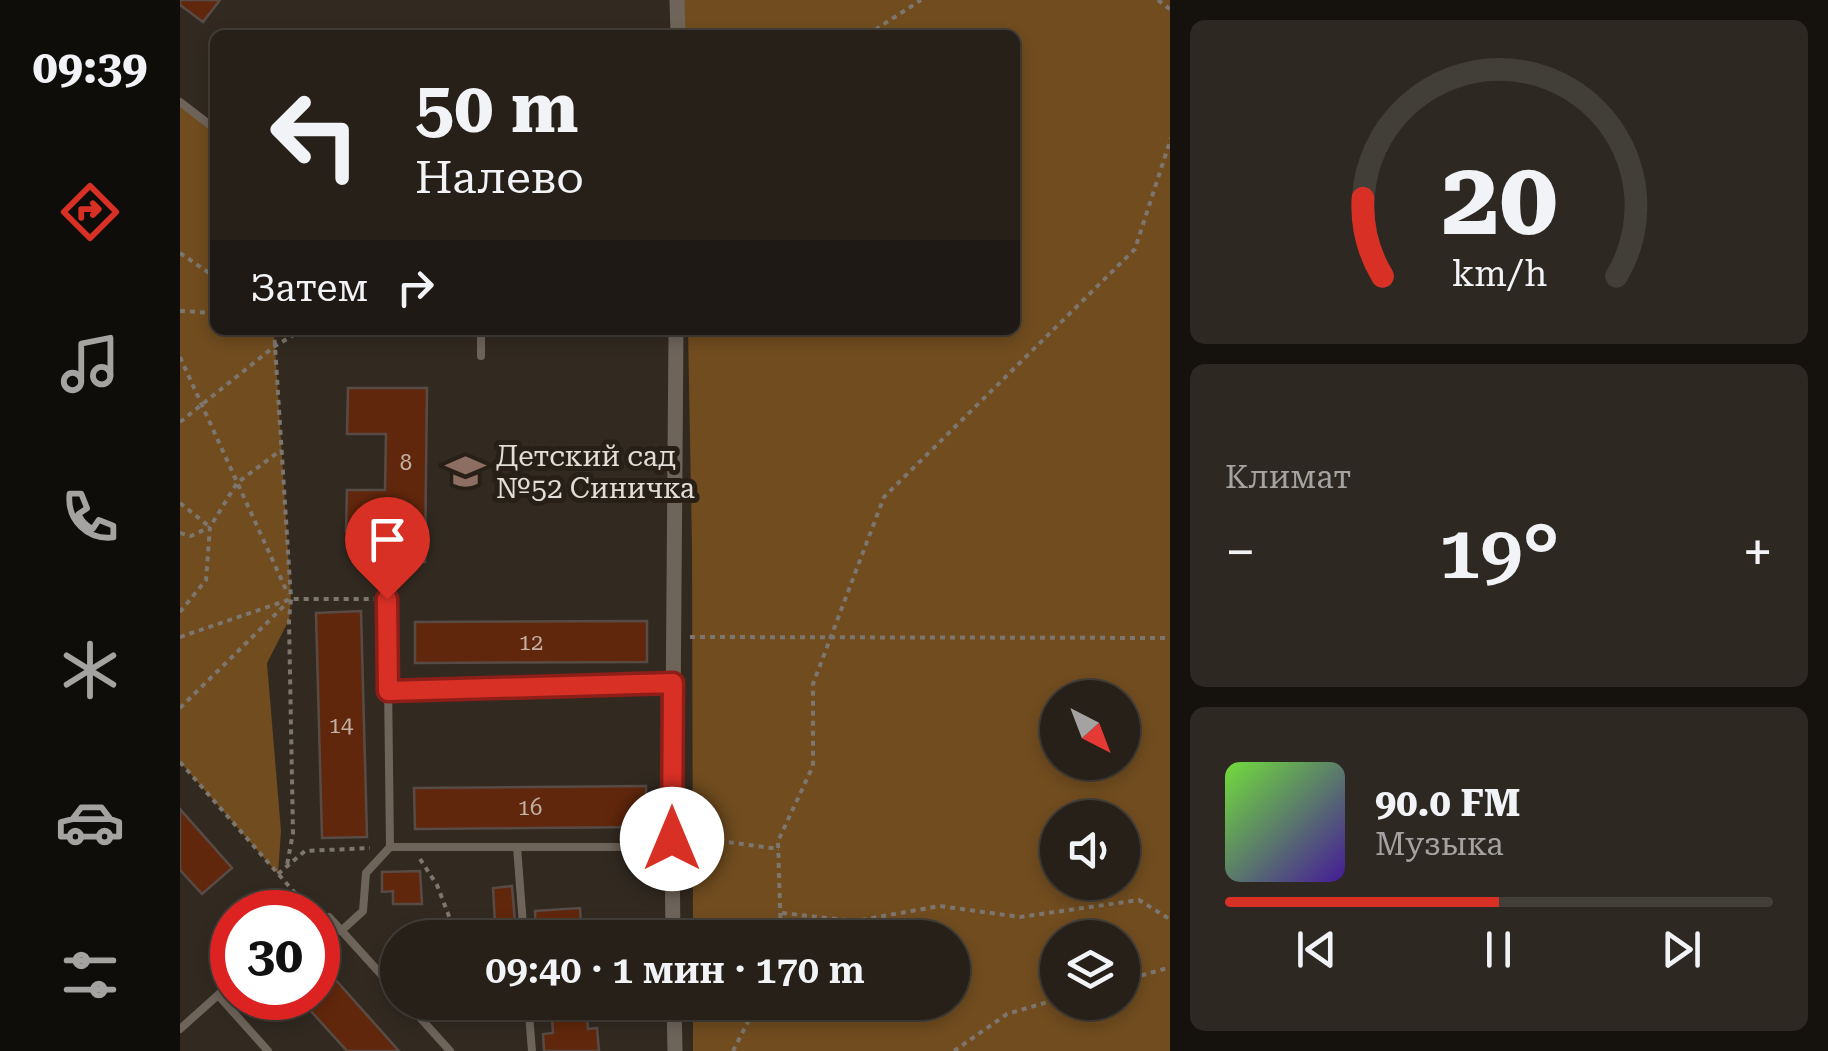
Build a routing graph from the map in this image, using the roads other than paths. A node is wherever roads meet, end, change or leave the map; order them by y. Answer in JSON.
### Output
{"nodes":[{"id":1,"x":677,"y":0,"type":"edge"},
{"id":2,"x":678,"y":30,"type":"edge"},
{"id":3,"x":180,"y":102,"type":"edge"},
{"id":4,"x":210,"y":125,"type":"edge"},
{"id":5,"x":480,"y":335,"type":"edge"},
{"id":6,"x":676,"y":335,"type":"edge"},
{"id":7,"x":481,"y":356,"type":"dead end"},
{"id":8,"x":387,"y":599,"type":"road end"},
{"id":9,"x":673,"y":683,"type":"junction"},
{"id":10,"x":388,"y":691,"type":"junction"},
{"id":11,"x":672,"y":843,"type":"junction"},
{"id":12,"x":390,"y":847,"type":"junction"},
{"id":13,"x":517,"y":847,"type":"junction"},
{"id":14,"x":523,"y":920,"type":"edge"},
{"id":15,"x":673,"y":920,"type":"edge"},
{"id":16,"x":341,"y":931,"type":"joint"},
{"id":17,"x":380,"y":973,"type":"edge"},
{"id":18,"x":210,"y":1002,"type":"edge"},
{"id":19,"x":240,"y":1020,"type":"edge"},
{"id":20,"x":422,"y":1020,"type":"edge"},
{"id":21,"x":529,"y":1020,"type":"edge"},
{"id":22,"x":674,"y":1020,"type":"edge"},
{"id":23,"x":180,"y":1030,"type":"edge"},
{"id":24,"x":268,"y":1051,"type":"edge"},
{"id":25,"x":450,"y":1051,"type":"edge"},
{"id":26,"x":532,"y":1051,"type":"edge"},
{"id":27,"x":674,"y":1051,"type":"edge"}],
"edges":[{"from":1,"to":2,"type":"street"},
{"from":3,"to":4,"type":"lane"},
{"from":5,"to":7,"type":"lane"},
{"from":6,"to":9,"type":"street"},
{"from":8,"to":10,"type":"lane"},
{"from":9,"to":10,"type":"lane"},
{"from":9,"to":11,"type":"street"},
{"from":10,"to":12,"type":"lane"},
{"from":11,"to":13,"type":"lane"},
{"from":11,"to":15,"type":"street"},
{"from":12,"to":13,"type":"lane"},
{"from":12,"to":16,"type":"lane"},
{"from":13,"to":14,"type":"lane"},
{"from":16,"to":17,"type":"lane"},
{"from":18,"to":23,"type":"lane"},
{"from":19,"to":24,"type":"lane"},
{"from":20,"to":25,"type":"lane"},
{"from":21,"to":26,"type":"lane"},
{"from":22,"to":27,"type":"street"}]}
